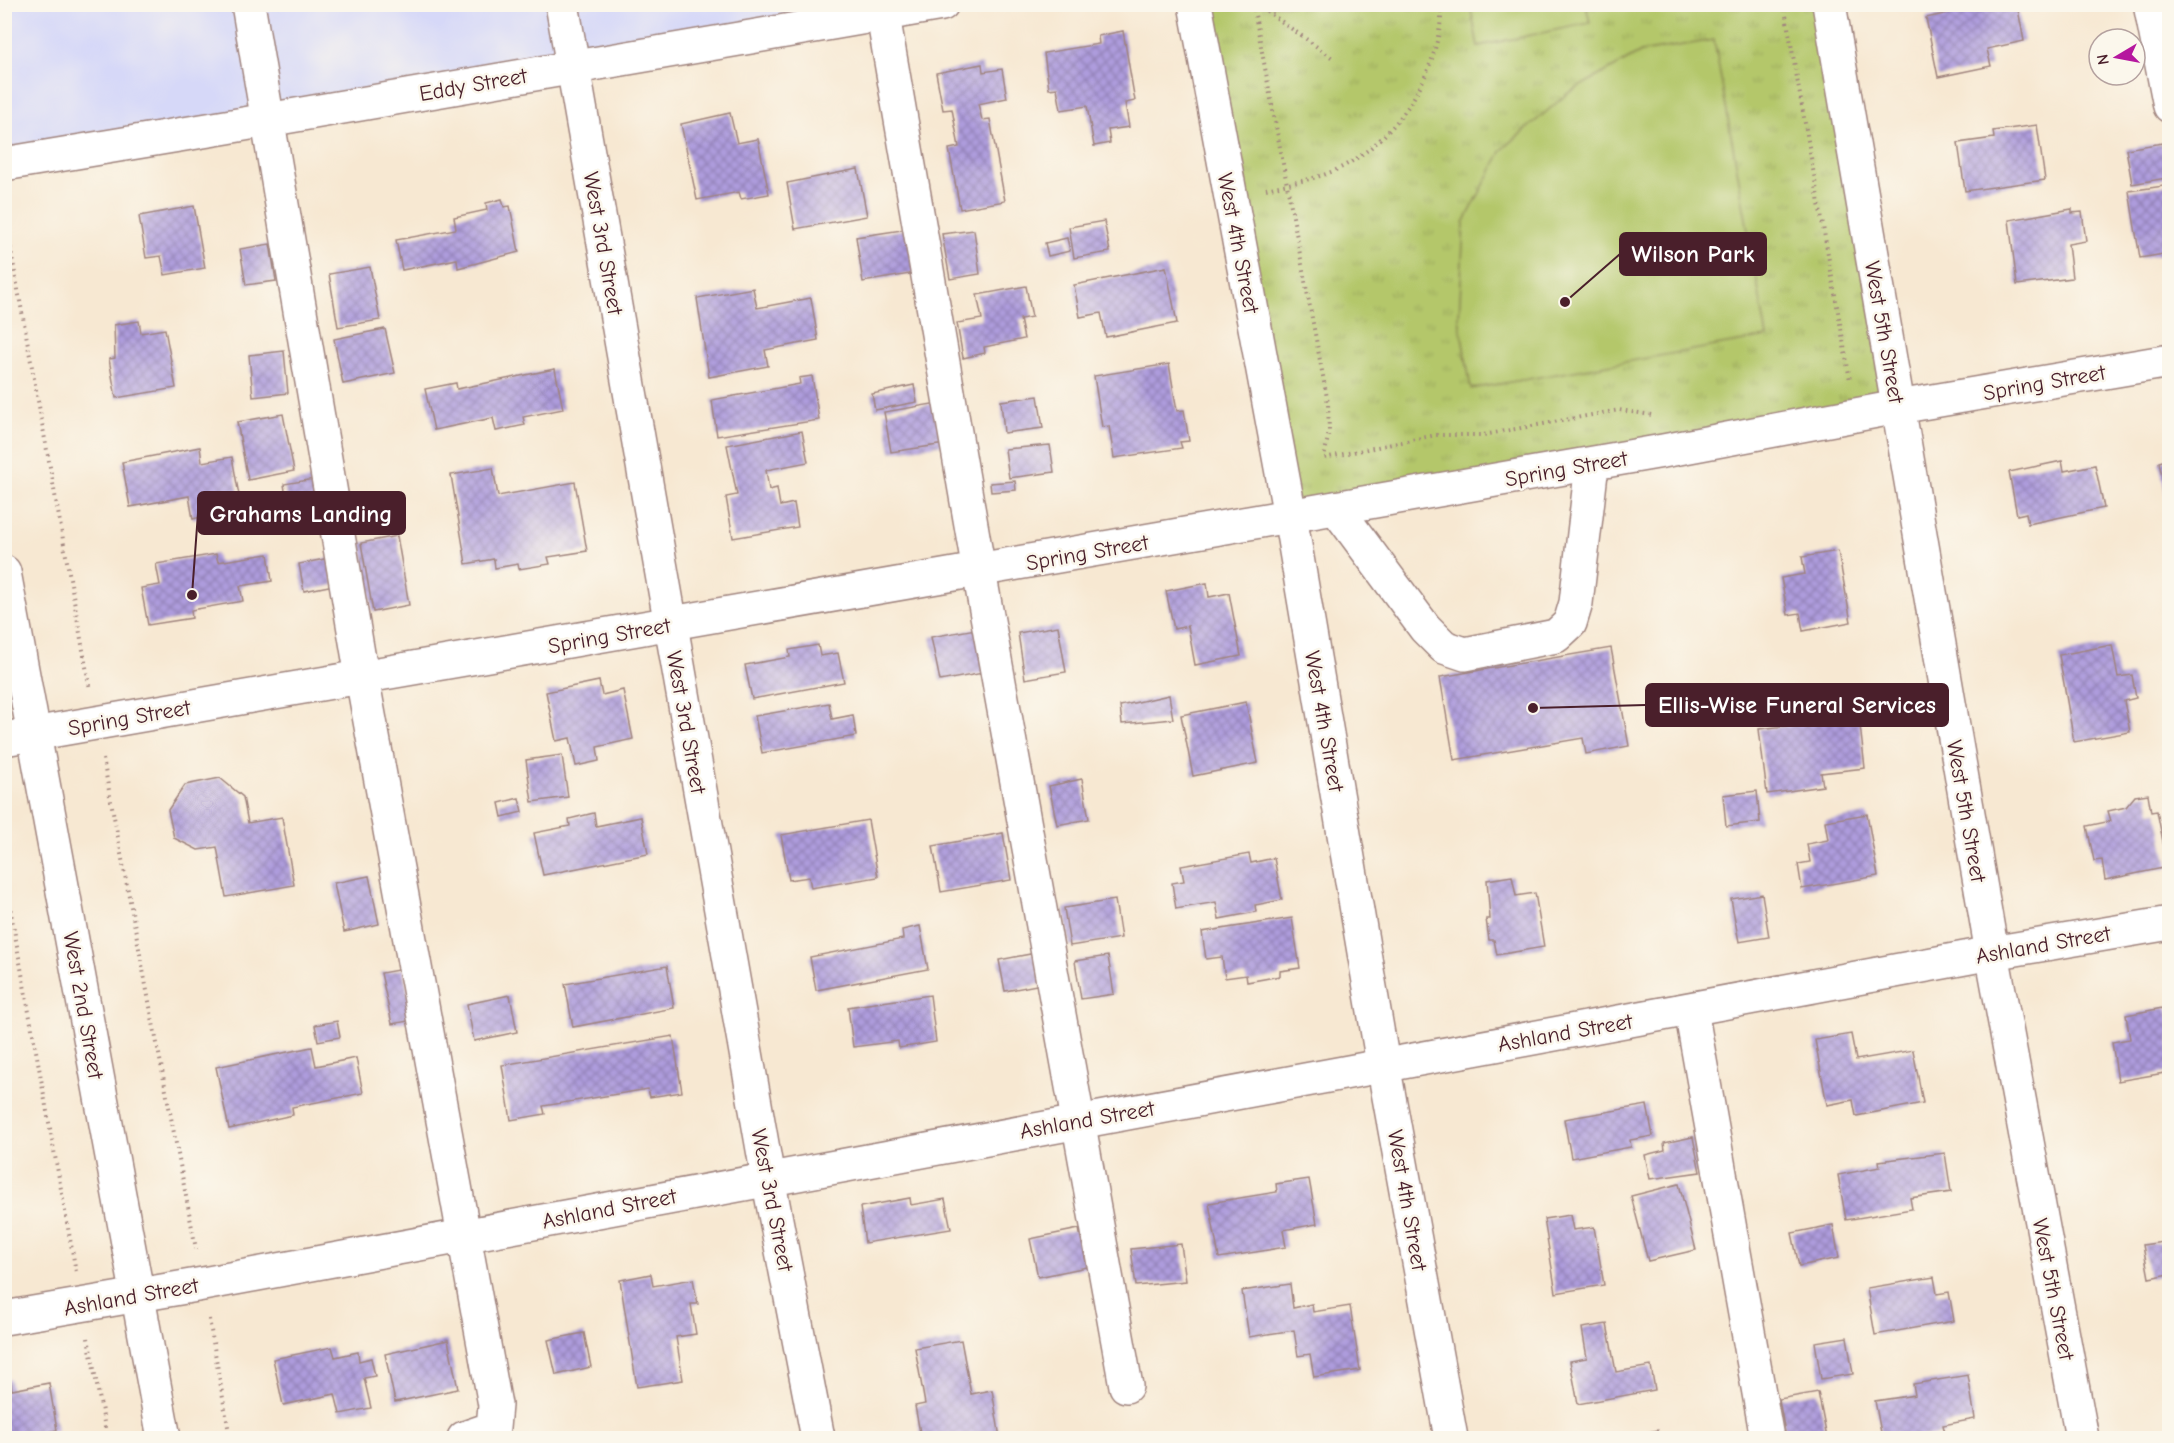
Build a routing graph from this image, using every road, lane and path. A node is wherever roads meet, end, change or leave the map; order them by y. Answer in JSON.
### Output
{"nodes":[{"id":1,"x":248,"y":4,"type":"edge"},
{"id":2,"x":562,"y":4,"type":"edge"},
{"id":3,"x":942,"y":4,"type":"edge"},
{"id":4,"x":1195,"y":4,"type":"edge"},
{"id":5,"x":1253,"y":4,"type":"edge"},
{"id":6,"x":1257,"y":4,"type":"edge"},
{"id":7,"x":1442,"y":4,"type":"edge"},
{"id":8,"x":1784,"y":4,"type":"edge"},
{"id":9,"x":1829,"y":4,"type":"edge"},
{"id":10,"x":2151,"y":4,"type":"edge"},
{"id":11,"x":882,"y":9,"type":"edge"},
{"id":12,"x":1334,"y":59,"type":"dead end"},
{"id":13,"x":573,"y":66,"type":"junction"},
{"id":14,"x":2169,"y":106,"type":"edge"},
{"id":15,"x":268,"y":121,"type":"junction"},
{"id":16,"x":4,"y":164,"type":"edge"},
{"id":17,"x":1286,"y":184,"type":"junction"},
{"id":18,"x":1230,"y":196,"type":"junction"},
{"id":19,"x":4,"y":212,"type":"edge"},
{"id":20,"x":2169,"y":361,"type":"edge"},
{"id":21,"x":1852,"y":386,"type":"dead end"},
{"id":22,"x":1898,"y":407,"type":"junction"},
{"id":23,"x":1655,"y":416,"type":"dead end"},
{"id":24,"x":1592,"y":464,"type":"junction"},
{"id":25,"x":1336,"y":508,"type":"junction"},
{"id":26,"x":1290,"y":516,"type":"junction"},
{"id":27,"x":980,"y":571,"type":"junction"},
{"id":28,"x":4,"y":572,"type":"edge"},
{"id":29,"x":670,"y":625,"type":"junction"},
{"id":30,"x":362,"y":677,"type":"junction"},
{"id":31,"x":96,"y":722,"type":"junction"},
{"id":32,"x":19,"y":736,"type":"edge"},
{"id":33,"x":4,"y":874,"type":"edge"},
{"id":34,"x":2169,"y":923,"type":"edge"},
{"id":35,"x":1992,"y":953,"type":"junction"},
{"id":36,"x":1690,"y":1010,"type":"junction"},
{"id":37,"x":1383,"y":1064,"type":"junction"},
{"id":38,"x":1079,"y":1120,"type":"junction"},
{"id":39,"x":768,"y":1178,"type":"junction"},
{"id":40,"x":463,"y":1235,"type":"junction"},
{"id":41,"x":203,"y":1284,"type":"junction"},
{"id":42,"x":138,"y":1296,"type":"junction"},
{"id":43,"x":82,"y":1305,"type":"junction"},
{"id":44,"x":4,"y":1318,"type":"edge"},
{"id":45,"x":1126,"y":1386,"type":"dead end"},
{"id":46,"x":107,"y":1438,"type":"edge"},
{"id":47,"x":164,"y":1438,"type":"edge"},
{"id":48,"x":230,"y":1438,"type":"edge"},
{"id":49,"x":464,"y":1438,"type":"edge"},
{"id":50,"x":818,"y":1438,"type":"edge"},
{"id":51,"x":1451,"y":1438,"type":"edge"},
{"id":52,"x":1767,"y":1438,"type":"edge"},
{"id":53,"x":2082,"y":1438,"type":"edge"}],
"edges":[{"from":1,"to":15,"type":"street"},
{"from":2,"to":13,"type":"street","name":"West 3rd Street"},
{"from":3,"to":11,"type":"street","name":"Eddy Street"},
{"from":4,"to":18,"type":"street","name":"West 4th Street"},
{"from":5,"to":17,"type":"path"},
{"from":6,"to":12,"type":"path"},
{"from":7,"to":17,"type":"path"},
{"from":8,"to":21,"type":"path"},
{"from":9,"to":22,"type":"street","name":"West 5th Street"},
{"from":10,"to":14,"type":"street"},
{"from":11,"to":13,"type":"street","name":"Eddy Street"},
{"from":11,"to":27,"type":"street"},
{"from":13,"to":15,"type":"street","name":"Eddy Street"},
{"from":13,"to":29,"type":"street","name":"West 3rd Street"},
{"from":15,"to":16,"type":"street","name":"Eddy Street"},
{"from":15,"to":30,"type":"street"},
{"from":17,"to":18,"type":"path"},
{"from":17,"to":23,"type":"path"},
{"from":18,"to":26,"type":"street","name":"West 4th Street"},
{"from":19,"to":31,"type":"path"},
{"from":20,"to":22,"type":"street","name":"Spring Street"},
{"from":22,"to":24,"type":"street","name":"Spring Street"},
{"from":22,"to":35,"type":"street","name":"West 5th Street"},
{"from":24,"to":25,"type":"street","name":"Spring Street"},
{"from":24,"to":25,"type":"street"},
{"from":25,"to":26,"type":"street","name":"Spring Street"},
{"from":26,"to":27,"type":"street","name":"Spring Street"},
{"from":26,"to":37,"type":"street","name":"West 4th Street"},
{"from":27,"to":29,"type":"street","name":"Spring Street"},
{"from":27,"to":38,"type":"street"},
{"from":28,"to":32,"type":"street","name":"West 2nd Street"},
{"from":29,"to":30,"type":"street","name":"Spring Street"},
{"from":29,"to":39,"type":"street","name":"West 3rd Street"},
{"from":30,"to":31,"type":"street","name":"Spring Street"},
{"from":30,"to":40,"type":"street"},
{"from":31,"to":32,"type":"street","name":"Spring Street"},
{"from":31,"to":41,"type":"path"},
{"from":32,"to":42,"type":"street","name":"West 2nd Street"},
{"from":33,"to":43,"type":"path"},
{"from":34,"to":35,"type":"street","name":"Ashland Street"},
{"from":35,"to":36,"type":"street","name":"Ashland Street"},
{"from":35,"to":53,"type":"street","name":"West 5th Street"},
{"from":36,"to":37,"type":"street","name":"Ashland Street"},
{"from":36,"to":52,"type":"street"},
{"from":37,"to":38,"type":"street","name":"Ashland Street"},
{"from":37,"to":51,"type":"street","name":"West 4th Street"},
{"from":38,"to":39,"type":"street","name":"Ashland Street"},
{"from":38,"to":45,"type":"street"},
{"from":39,"to":40,"type":"street","name":"Ashland Street"},
{"from":39,"to":50,"type":"street","name":"West 3rd Street"},
{"from":40,"to":41,"type":"street","name":"Ashland Street"},
{"from":40,"to":49,"type":"street"},
{"from":41,"to":42,"type":"street","name":"Ashland Street"},
{"from":41,"to":48,"type":"path"},
{"from":42,"to":43,"type":"street","name":"Ashland Street"},
{"from":42,"to":47,"type":"street","name":"West 2nd Street"},
{"from":43,"to":44,"type":"street","name":"Ashland Street"},
{"from":43,"to":46,"type":"path"}]}
